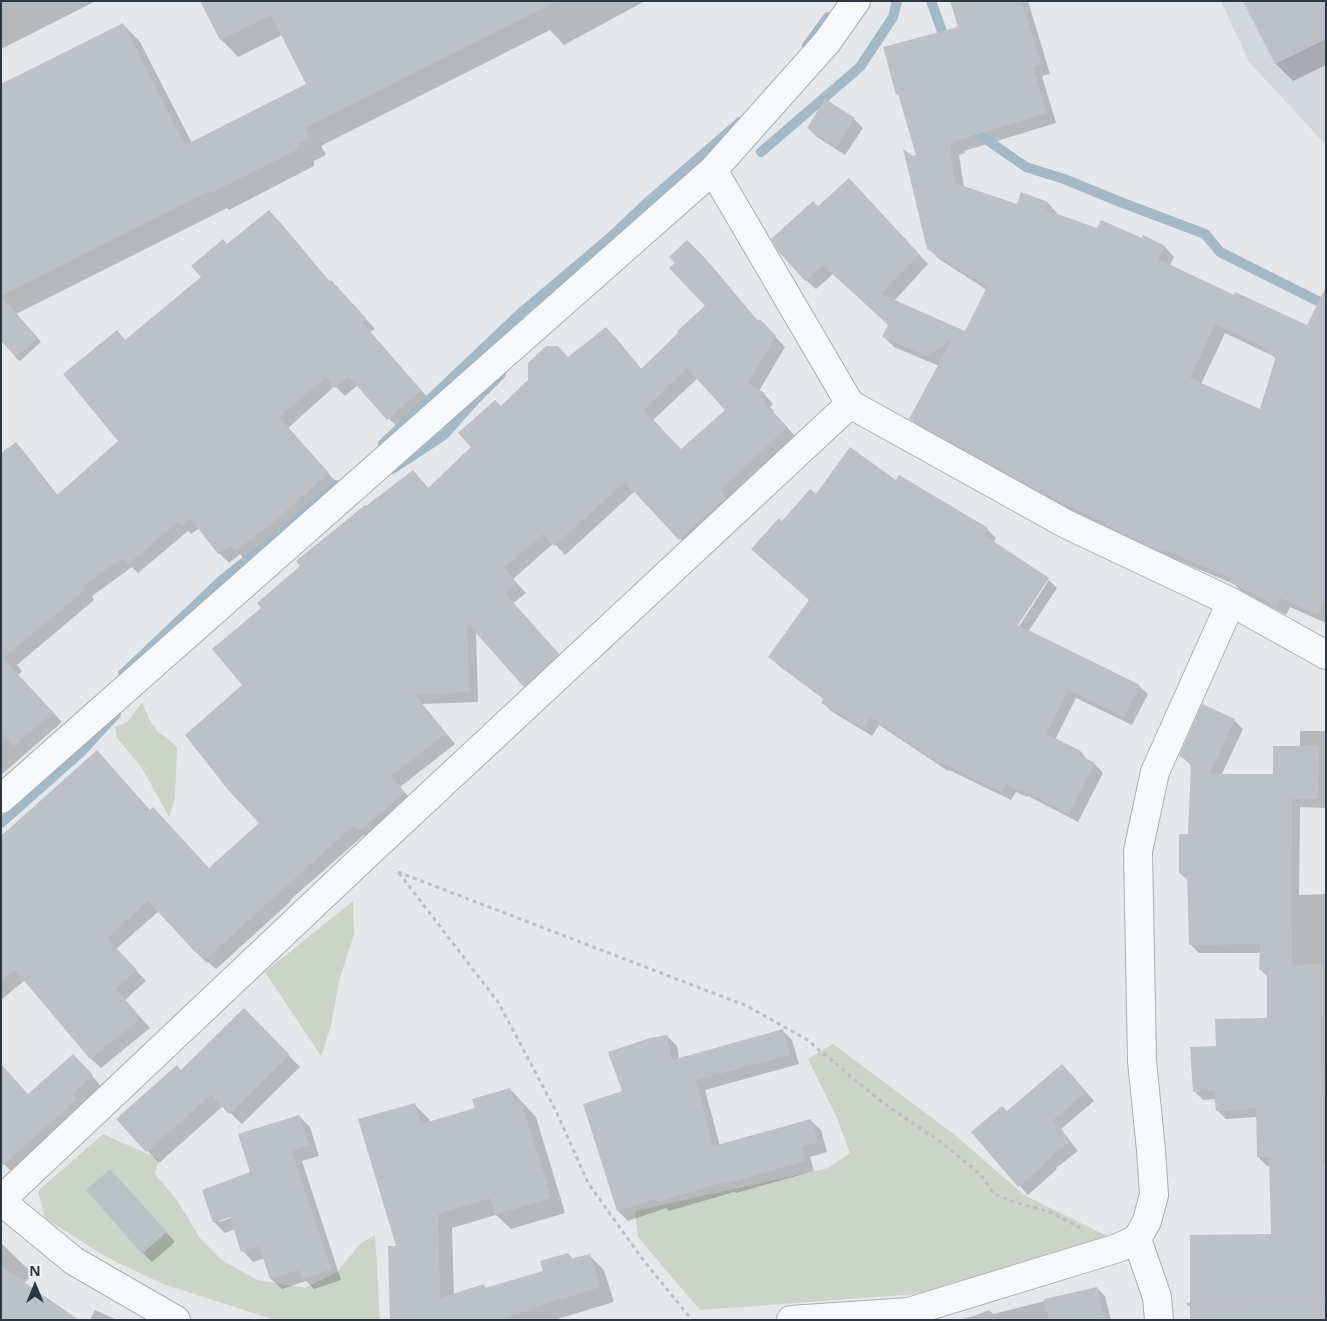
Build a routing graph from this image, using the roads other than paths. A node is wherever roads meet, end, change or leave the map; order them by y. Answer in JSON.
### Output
{"nodes":[{"id":1,"x":856,"y":1,"type":"edge"},
{"id":2,"x":713,"y":170,"type":"junction"},
{"id":3,"x":850,"y":404,"type":"junction"},
{"id":4,"x":1231,"y":602,"type":"junction"},
{"id":5,"x":1326,"y":655,"type":"edge"},
{"id":6,"x":1,"y":799,"type":"edge"},
{"id":7,"x":1,"y":1200,"type":"edge"},
{"id":8,"x":1128,"y":1244,"type":"junction"},
{"id":9,"x":1158,"y":1308,"type":"edge"},
{"id":10,"x":176,"y":1320,"type":"edge"},
{"id":11,"x":791,"y":1320,"type":"edge"}],
"edges":[{"from":1,"to":2,"type":"street"},
{"from":2,"to":3,"type":"street"},
{"from":2,"to":6,"type":"street"},
{"from":3,"to":4,"type":"street"},
{"from":3,"to":7,"type":"street"},
{"from":4,"to":5,"type":"street"},
{"from":4,"to":8,"type":"street"},
{"from":7,"to":10,"type":"street"},
{"from":8,"to":9,"type":"street"},
{"from":8,"to":11,"type":"street"}]}
